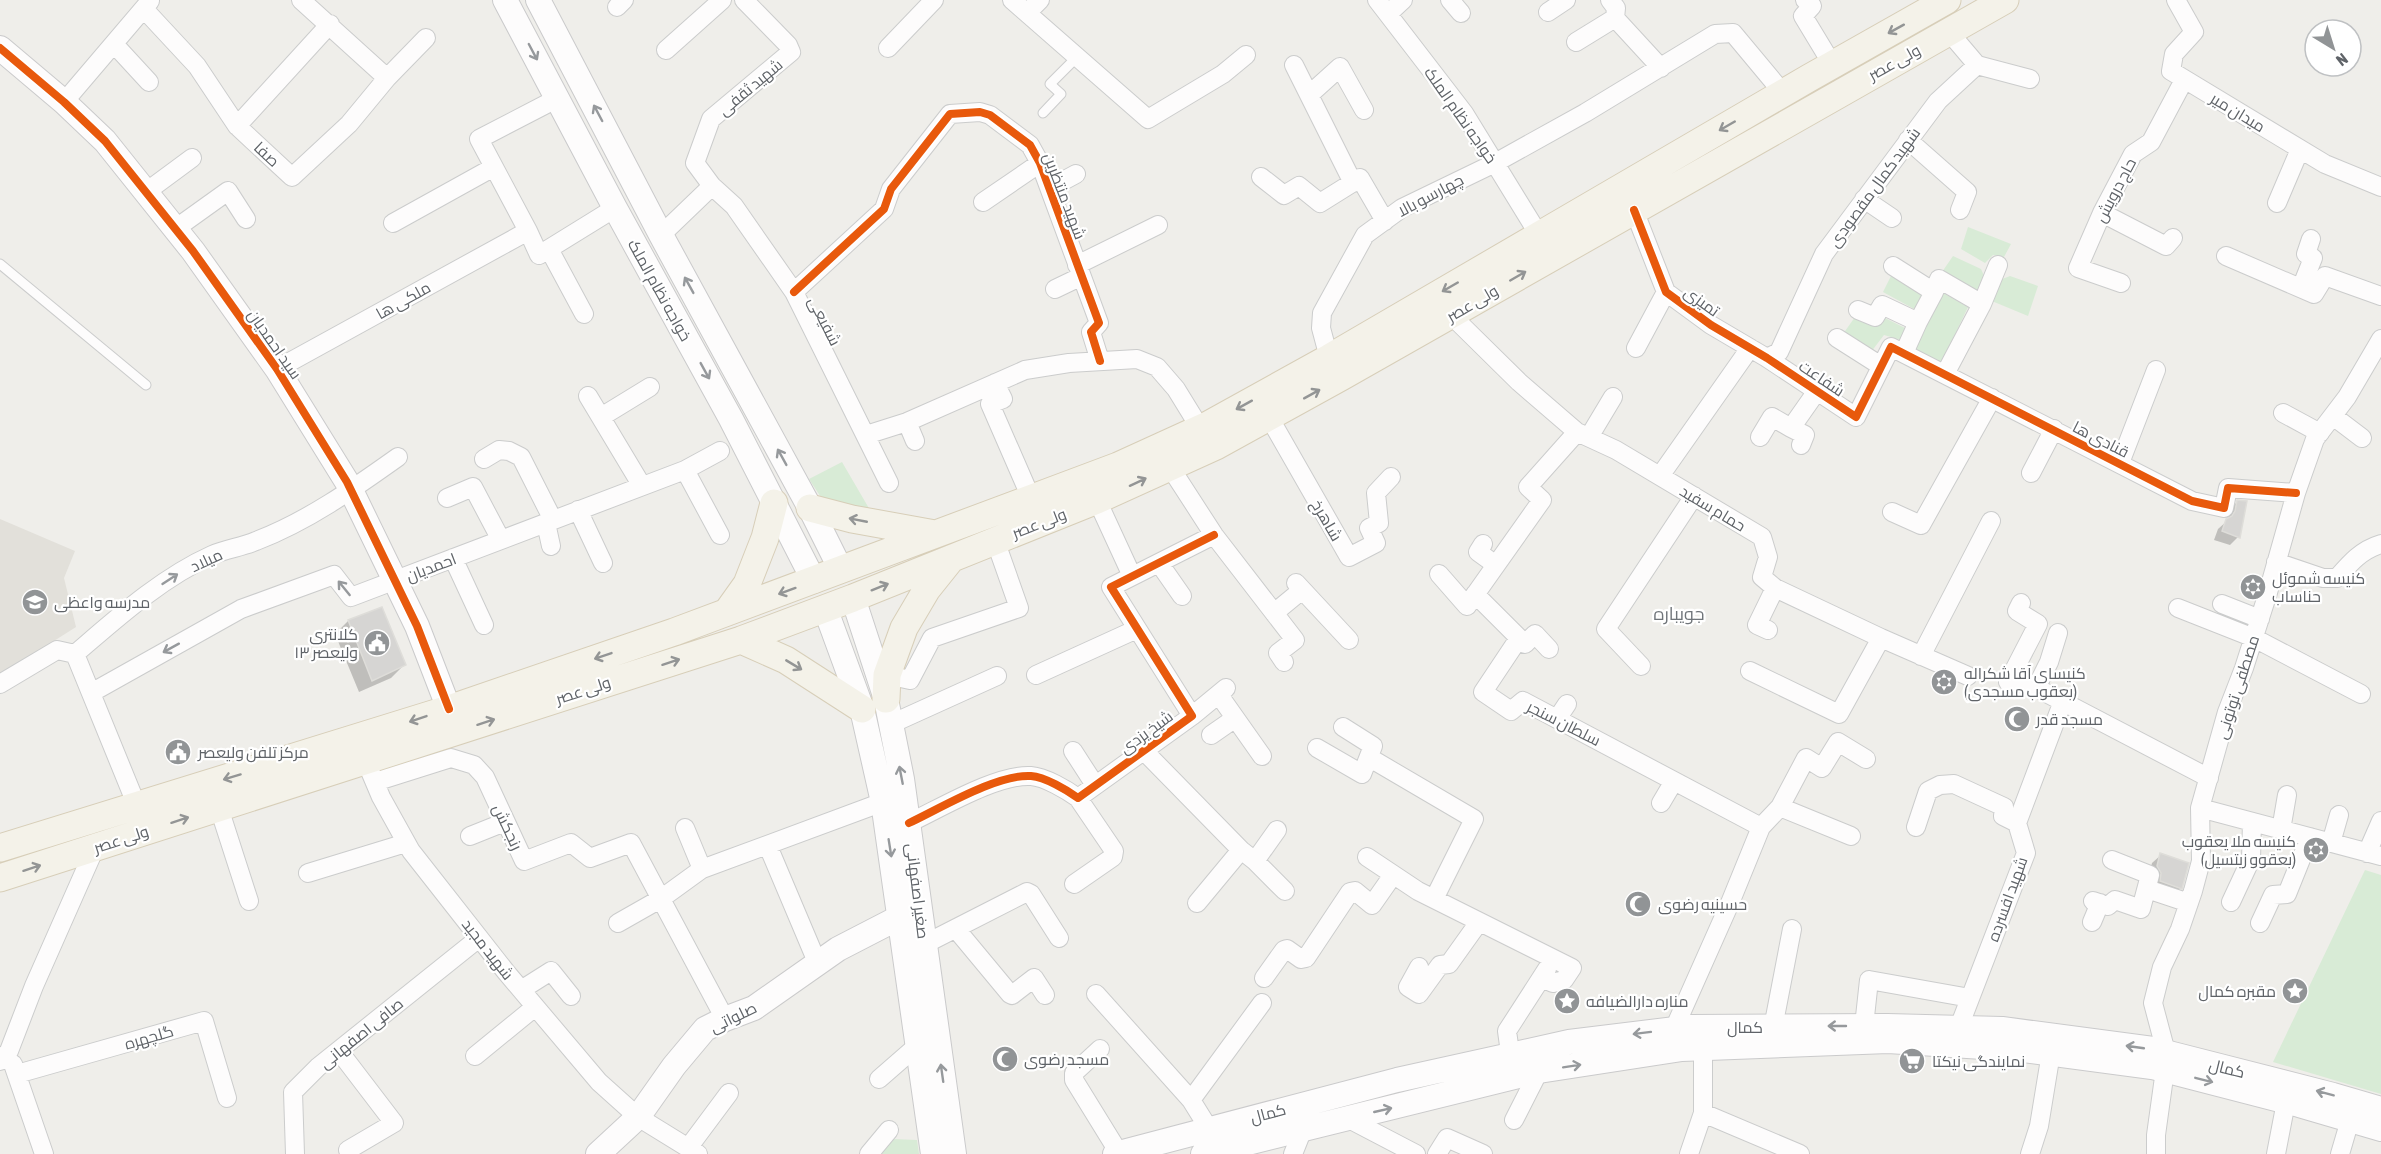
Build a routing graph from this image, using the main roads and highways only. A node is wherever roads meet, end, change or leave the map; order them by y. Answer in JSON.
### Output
{"nodes":[{"id":1,"x":506,"y":0,"type":"edge"},
{"id":2,"x":538,"y":0,"type":"edge"},
{"id":3,"x":1947,"y":0,"type":"edge"},
{"id":4,"x":2004,"y":1,"type":"edge"},
{"id":5,"x":0,"y":48,"type":"edge"},
{"id":6,"x":577,"y":74,"type":"junction"},
{"id":7,"x":555,"y":92,"type":"junction"},
{"id":8,"x":774,"y":503,"type":"junction"},
{"id":9,"x":810,"y":508,"type":"junction"},
{"id":10,"x":936,"y":534,"type":"junction"},
{"id":11,"x":952,"y":558,"type":"junction"},
{"id":12,"x":841,"y":570,"type":"junction"},
{"id":13,"x":814,"y":581,"type":"junction"},
{"id":14,"x":853,"y":598,"type":"junction"},
{"id":15,"x":825,"y":608,"type":"junction"},
{"id":16,"x":727,"y":612,"type":"junction"},
{"id":17,"x":741,"y":640,"type":"junction"},
{"id":18,"x":881,"y":702,"type":"junction"},
{"id":19,"x":449,"y":709,"type":"junction"},
{"id":20,"x":0,"y":848,"type":"edge"},
{"id":21,"x":0,"y":878,"type":"edge"},
{"id":22,"x":900,"y":917,"type":"junction"},
{"id":23,"x":1772,"y":1036,"type":"junction"},
{"id":24,"x":1703,"y":1038,"type":"junction"},
{"id":25,"x":2166,"y":1061,"type":"junction"},
{"id":26,"x":1512,"y":1067,"type":"junction"},
{"id":27,"x":2381,"y":1109,"type":"edge"},
{"id":28,"x":2381,"y":1129,"type":"edge"},
{"id":29,"x":951,"y":1130,"type":"junction"},
{"id":30,"x":1252,"y":1147,"type":"edge"},
{"id":31,"x":1117,"y":1153,"type":"edge"},
{"id":32,"x":598,"y":1154,"type":"edge"},
{"id":33,"x":933,"y":1154,"type":"edge"},
{"id":34,"x":954,"y":1154,"type":"edge"},
{"id":35,"x":973,"y":1154,"type":"edge"},
{"id":36,"x":1203,"y":1154,"type":"edge"}],
"edges":[{"from":1,"to":7,"type":"main road","name":"خواجه نظام الملک","one_way":true},
{"from":2,"to":6,"type":"main road","name":"خواجه نظام الملک"},
{"from":3,"to":10,"type":"main road","name":"ولی عصر","one_way":true},
{"from":11,"to":4,"type":"main road","name":"ولی عصر","one_way":true},
{"from":5,"to":19,"type":"main road","name":"سید احمدیان"},
{"from":6,"to":7,"type":"main road"},
{"from":9,"to":6,"type":"main road","name":"خواجه نظام الملک","one_way":true},
{"from":7,"to":8,"type":"main road","name":"خواجه نظام الملک","one_way":true},
{"from":8,"to":13,"type":"main road","name":"خواجه نظام الملک"},
{"from":8,"to":16,"type":"main road"},
{"from":10,"to":9,"type":"main road","one_way":true},
{"from":9,"to":12,"type":"main road","name":"خواجه نظام الملک"},
{"from":10,"to":12,"type":"main road","name":"ولی عصر"},
{"from":14,"to":11,"type":"main road","name":"ولی عصر","one_way":true},
{"from":11,"to":18,"type":"main road"},
{"from":12,"to":13,"type":"main road","name":"ولی عصر"},
{"from":12,"to":14,"type":"main road"},
{"from":13,"to":15,"type":"main road"},
{"from":13,"to":16,"type":"main road","name":"ولی عصر","one_way":true},
{"from":14,"to":15,"type":"main road","name":"ولی عصر"},
{"from":14,"to":18,"type":"main road","name":"صغیر اصفهانی"},
{"from":15,"to":17,"type":"main road","name":"ولی عصر"},
{"from":15,"to":18,"type":"main road","name":"صغیر اصفهانی"},
{"from":16,"to":19,"type":"main road","name":"ولی عصر","one_way":true},
{"from":17,"to":18,"type":"main road","one_way":true},
{"from":21,"to":17,"type":"main road","name":"ولی عصر","one_way":true},
{"from":18,"to":22,"type":"main road","name":"صغیر اصفهانی","one_way":true},
{"from":29,"to":18,"type":"main road","name":"صغیر اصفهانی","one_way":true},
{"from":19,"to":20,"type":"main road","name":"ولی عصر","one_way":true},
{"from":22,"to":32,"type":"main road","name":"صلواتی"},
{"from":22,"to":33,"type":"main road","name":"صغیر اصفهانی"},
{"from":23,"to":24,"type":"main road","name":"کمال"},
{"from":23,"to":25,"type":"main road","name":"کمال"},
{"from":25,"to":23,"type":"main road","name":"کمال","one_way":true},
{"from":26,"to":24,"type":"main road","name":"کمال","one_way":true},
{"from":24,"to":26,"type":"main road","name":"کمال","one_way":true},
{"from":27,"to":25,"type":"main road","name":"کمال","one_way":true},
{"from":25,"to":28,"type":"main road","name":"کمال","one_way":true},
{"from":30,"to":26,"type":"main road","name":"کمال","one_way":true},
{"from":26,"to":31,"type":"main road","name":"کمال"},
{"from":29,"to":34,"type":"main road","name":"صغیر اصفهانی"},
{"from":29,"to":35,"type":"main road"},
{"from":30,"to":36,"type":"main road","name":"کمال"}]}
